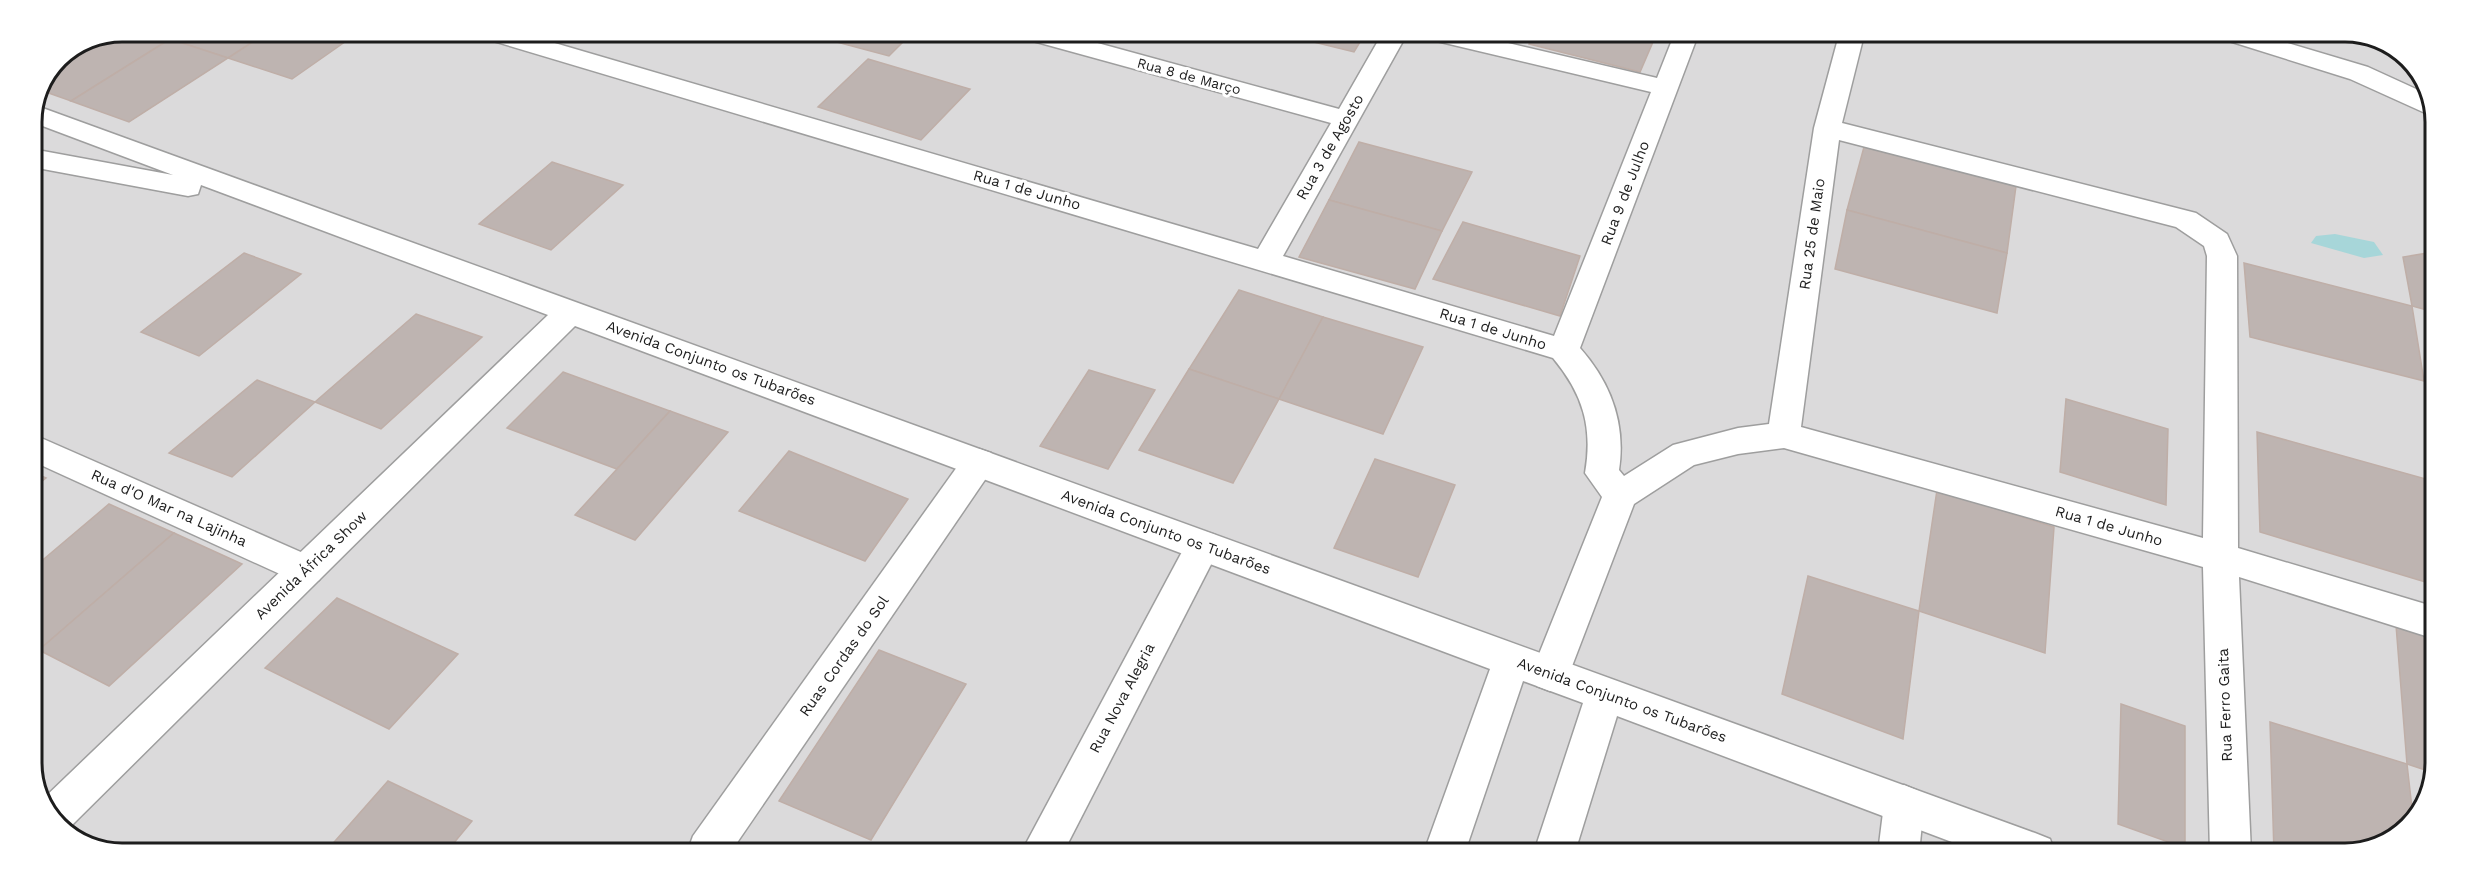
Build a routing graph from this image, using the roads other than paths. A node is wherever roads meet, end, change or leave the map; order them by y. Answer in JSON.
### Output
{"nodes":[{"id":1,"x":523,"y":42,"type":"edge"},
{"id":2,"x":1064,"y":42,"type":"edge"},
{"id":3,"x":1390,"y":42,"type":"edge"},
{"id":4,"x":1471,"y":42,"type":"edge"},
{"id":5,"x":1683,"y":42,"type":"edge"},
{"id":6,"x":1850,"y":42,"type":"edge"},
{"id":7,"x":2258,"y":42,"type":"edge"},
{"id":8,"x":1666,"y":88,"type":"junction"},
{"id":9,"x":2422,"y":101,"type":"edge"},
{"id":10,"x":43,"y":117,"type":"edge"},
{"id":11,"x":1346,"y":119,"type":"junction"},
{"id":12,"x":1827,"y":128,"type":"junction"},
{"id":13,"x":42,"y":159,"type":"edge"},
{"id":14,"x":298,"y":210,"type":"junction"},
{"id":15,"x":1266,"y":261,"type":"junction"},
{"id":16,"x":571,"y":311,"type":"junction"},
{"id":17,"x":1564,"y":351,"type":"junction"},
{"id":18,"x":1784,"y":435,"type":"junction"},
{"id":19,"x":42,"y":451,"type":"edge"},
{"id":20,"x":979,"y":462,"type":"junction"},
{"id":21,"x":1620,"y":495,"type":"junction"},
{"id":22,"x":1203,"y":545,"type":"junction"},
{"id":23,"x":2220,"y":557,"type":"junction"},
{"id":24,"x":306,"y":570,"type":"junction"},
{"id":25,"x":2425,"y":620,"type":"edge"},
{"id":26,"x":1512,"y":659,"type":"junction"},
{"id":27,"x":1550,"y":674,"type":"junction"},
{"id":28,"x":1605,"y":694,"type":"junction"},
{"id":29,"x":1904,"y":804,"type":"junction"},
{"id":30,"x":59,"y":812,"type":"edge"},
{"id":31,"x":713,"y":843,"type":"edge"},
{"id":32,"x":1046,"y":843,"type":"edge"},
{"id":33,"x":1447,"y":843,"type":"edge"},
{"id":34,"x":1557,"y":843,"type":"edge"},
{"id":35,"x":1899,"y":843,"type":"edge"},
{"id":36,"x":2008,"y":843,"type":"edge"},
{"id":37,"x":2230,"y":843,"type":"edge"}],
"edges":[{"from":1,"to":15,"type":"street","name":"Rua 1 de Junho"},
{"from":2,"to":11,"type":"street","name":"Rua 8 de Março"},
{"from":3,"to":11,"type":"street","name":"Rua 3 de Agosto"},
{"from":4,"to":8,"type":"street"},
{"from":5,"to":8,"type":"street","name":"Rua 9 de Julho"},
{"from":6,"to":12,"type":"street","name":"Rua 25 de Maio"},
{"from":7,"to":9,"type":"street"},
{"from":8,"to":17,"type":"street","name":"Rua 9 de Julho"},
{"from":10,"to":14,"type":"street"},
{"from":11,"to":15,"type":"street","name":"Rua 3 de Agosto"},
{"from":12,"to":18,"type":"street","name":"Rua 25 de Maio"},
{"from":12,"to":23,"type":"street","name":"Rua Ferro Gaita"},
{"from":13,"to":14,"type":"street"},
{"from":14,"to":16,"type":"street","name":"Avenida Conjunto os Tubarões"},
{"from":15,"to":17,"type":"street","name":"Rua 1 de Junho"},
{"from":16,"to":20,"type":"street","name":"Avenida Conjunto os Tubarões"},
{"from":16,"to":24,"type":"street","name":"Avenida África Show"},
{"from":17,"to":21,"type":"street"},
{"from":18,"to":21,"type":"street"},
{"from":18,"to":23,"type":"street","name":"Rua 1 de Junho"},
{"from":19,"to":24,"type":"street","name":"Rua d'O Mar na Lajinha"},
{"from":20,"to":22,"type":"street","name":"Avenida Conjunto os Tubarões"},
{"from":20,"to":31,"type":"street","name":"Ruas Cordas do Sol"},
{"from":21,"to":27,"type":"street"},
{"from":22,"to":26,"type":"street","name":"Avenida Conjunto os Tubarões"},
{"from":22,"to":32,"type":"street","name":"Rua Nova Alegria"},
{"from":23,"to":25,"type":"street","name":"Rua 1 de Junho"},
{"from":23,"to":37,"type":"street","name":"Rua Ferro Gaita"},
{"from":24,"to":30,"type":"street","name":"Avenida África Show"},
{"from":26,"to":27,"type":"street","name":"Avenida Conjunto os Tubarões"},
{"from":26,"to":33,"type":"street"},
{"from":27,"to":28,"type":"street","name":"Avenida Conjunto os Tubarões"},
{"from":28,"to":29,"type":"street","name":"Avenida Conjunto os Tubarões"},
{"from":28,"to":34,"type":"street"},
{"from":29,"to":35,"type":"street"},
{"from":29,"to":36,"type":"street","name":"Avenida Conjunto os Tubarões"}]}
